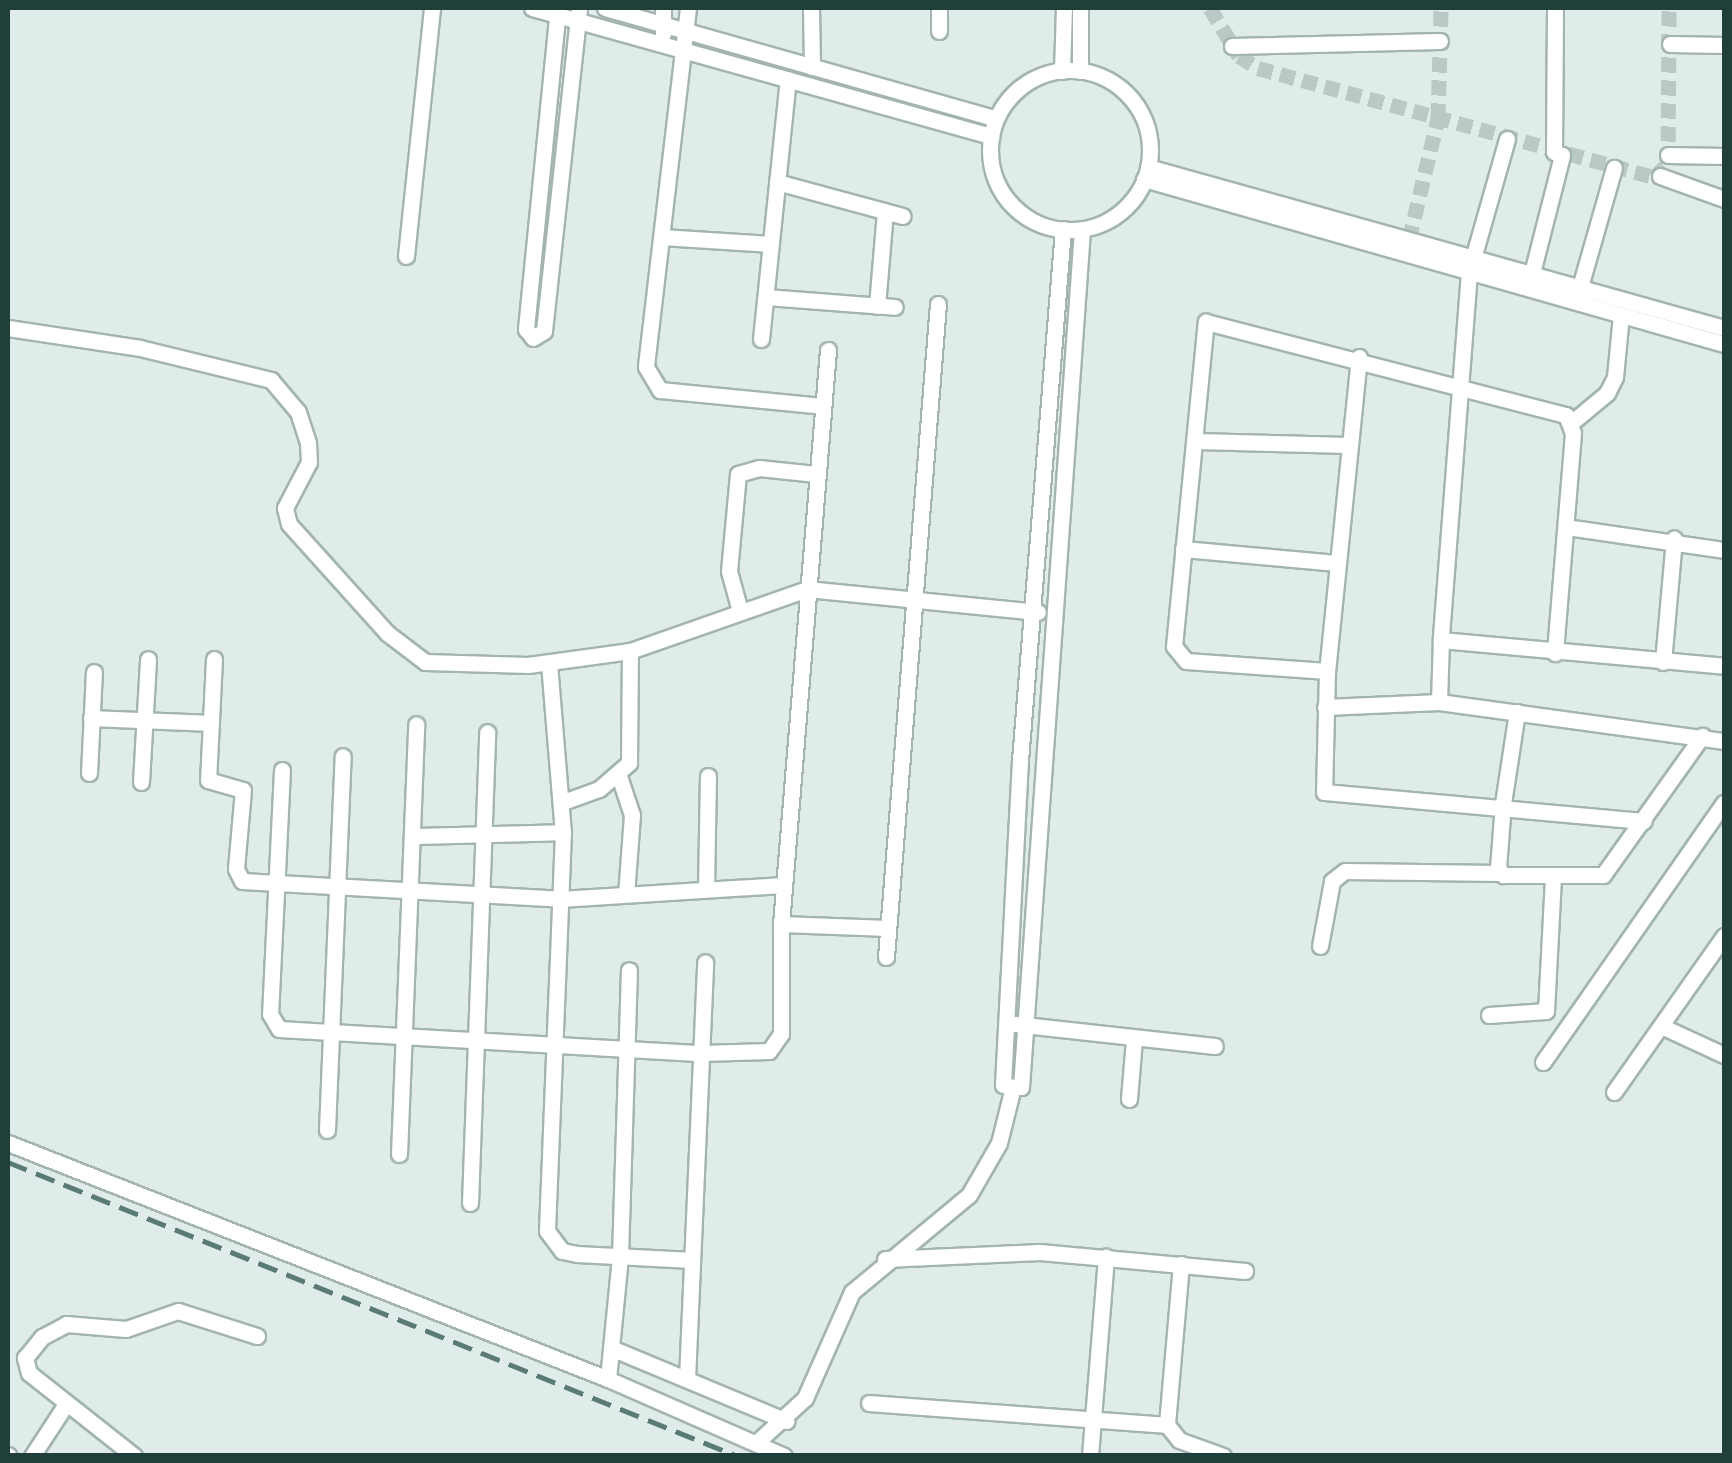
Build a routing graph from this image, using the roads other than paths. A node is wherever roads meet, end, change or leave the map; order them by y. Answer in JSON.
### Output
{"nodes":[{"id":1,"x":432,"y":8,"type":"edge"},
{"id":2,"x":532,"y":8,"type":"edge"},
{"id":3,"x":604,"y":8,"type":"edge"},
{"id":4,"x":688,"y":8,"type":"edge"},
{"id":5,"x":811,"y":8,"type":"edge"},
{"id":6,"x":939,"y":8,"type":"edge"},
{"id":7,"x":1064,"y":8,"type":"edge"},
{"id":8,"x":1080,"y":8,"type":"edge"},
{"id":9,"x":1555,"y":8,"type":"edge"},
{"id":10,"x":558,"y":11,"type":"edge"},
{"id":11,"x":578,"y":14,"type":"edge"},
{"id":12,"x":663,"y":16,"type":"edge"},
{"id":13,"x":939,"y":31,"type":"dead end"},
{"id":14,"x":688,"y":32,"type":"junction"},
{"id":15,"x":1440,"y":41,"type":"dead end"},
{"id":16,"x":663,"y":43,"type":"junction"},
{"id":17,"x":1670,"y":44,"type":"dead end"},
{"id":18,"x":1724,"y":45,"type":"edge"},
{"id":19,"x":1232,"y":46,"type":"dead end"},
{"id":20,"x":686,"y":50,"type":"junction"},
{"id":21,"x":812,"y":68,"type":"junction"},
{"id":22,"x":1071,"y":71,"type":"junction"},
{"id":23,"x":788,"y":79,"type":"junction"},
{"id":24,"x":996,"y":120,"type":"junction"},
{"id":25,"x":991,"y":136,"type":"junction"},
{"id":26,"x":1506,"y":139,"type":"dead end"},
{"id":27,"x":1668,"y":155,"type":"dead end"},
{"id":28,"x":1724,"y":156,"type":"edge"},
{"id":29,"x":1614,"y":168,"type":"dead end"},
{"id":30,"x":1146,"y":173,"type":"junction"},
{"id":31,"x":1660,"y":176,"type":"dead end"},
{"id":32,"x":777,"y":182,"type":"junction"},
{"id":33,"x":1724,"y":199,"type":"edge"},
{"id":34,"x":885,"y":211,"type":"junction"},
{"id":35,"x":902,"y":216,"type":"dead end"},
{"id":36,"x":1082,"y":229,"type":"junction"},
{"id":37,"x":1063,"y":230,"type":"junction"},
{"id":38,"x":662,"y":237,"type":"junction"},
{"id":39,"x":771,"y":244,"type":"junction"},
{"id":40,"x":406,"y":256,"type":"dead end"},
{"id":41,"x":1471,"y":265,"type":"junction"},
{"id":42,"x":1532,"y":273,"type":"junction"},
{"id":43,"x":1580,"y":287,"type":"junction"},
{"id":44,"x":766,"y":297,"type":"junction"},
{"id":45,"x":938,"y":304,"type":"dead end"},
{"id":46,"x":877,"y":306,"type":"junction"},
{"id":47,"x":895,"y":308,"type":"dead end"},
{"id":48,"x":1621,"y":315,"type":"junction"},
{"id":49,"x":8,"y":328,"type":"edge"},
{"id":50,"x":1724,"y":328,"type":"edge"},
{"id":51,"x":761,"y":339,"type":"dead end"},
{"id":52,"x":1724,"y":344,"type":"edge"},
{"id":53,"x":828,"y":350,"type":"dead end"},
{"id":54,"x":1360,"y":357,"type":"junction"},
{"id":55,"x":1460,"y":385,"type":"junction"},
{"id":56,"x":822,"y":406,"type":"junction"},
{"id":57,"x":1572,"y":423,"type":"junction"},
{"id":58,"x":1195,"y":441,"type":"junction"},
{"id":59,"x":1349,"y":446,"type":"junction"},
{"id":60,"x":816,"y":474,"type":"junction"},
{"id":61,"x":1566,"y":526,"type":"junction"},
{"id":62,"x":1724,"y":528,"type":"edge"},
{"id":63,"x":1674,"y":538,"type":"junction"},
{"id":64,"x":1722,"y":548,"type":"edge"},
{"id":65,"x":1182,"y":549,"type":"junction"},
{"id":66,"x":1337,"y":562,"type":"junction"},
{"id":67,"x":807,"y":589,"type":"junction"},
{"id":68,"x":916,"y":602,"type":"junction"},
{"id":69,"x":740,"y":611,"type":"junction"},
{"id":70,"x":1032,"y":611,"type":"junction"},
{"id":71,"x":1052,"y":612,"type":"junction"},
{"id":72,"x":1441,"y":640,"type":"junction"},
{"id":73,"x":630,"y":652,"type":"junction"},
{"id":74,"x":1555,"y":653,"type":"junction"},
{"id":75,"x":214,"y":659,"type":"dead end"},
{"id":76,"x":148,"y":660,"type":"dead end"},
{"id":77,"x":1663,"y":662,"type":"junction"},
{"id":78,"x":549,"y":663,"type":"junction"},
{"id":79,"x":1724,"y":666,"type":"edge"},
{"id":80,"x":1327,"y":671,"type":"junction"},
{"id":81,"x":94,"y":672,"type":"dead end"},
{"id":82,"x":1439,"y":702,"type":"junction"},
{"id":83,"x":1326,"y":706,"type":"junction"},
{"id":84,"x":1518,"y":712,"type":"junction"},
{"id":85,"x":92,"y":718,"type":"junction"},
{"id":86,"x":145,"y":720,"type":"junction"},
{"id":87,"x":211,"y":724,"type":"junction"},
{"id":88,"x":416,"y":724,"type":"dead end"},
{"id":89,"x":487,"y":732,"type":"dead end"},
{"id":90,"x":1702,"y":736,"type":"junction"},
{"id":91,"x":1724,"y":741,"type":"edge"},
{"id":92,"x":343,"y":756,"type":"dead end"},
{"id":93,"x":282,"y":770,"type":"dead end"},
{"id":94,"x":88,"y":773,"type":"dead end"},
{"id":95,"x":619,"y":776,"type":"junction"},
{"id":96,"x":708,"y":776,"type":"dead end"},
{"id":97,"x":142,"y":782,"type":"dead end"},
{"id":98,"x":563,"y":802,"type":"junction"},
{"id":99,"x":1724,"y":803,"type":"edge"},
{"id":100,"x":1503,"y":804,"type":"junction"},
{"id":101,"x":1644,"y":821,"type":"junction"},
{"id":102,"x":563,"y":832,"type":"junction"},
{"id":103,"x":488,"y":835,"type":"junction"},
{"id":104,"x":414,"y":836,"type":"junction"},
{"id":105,"x":1500,"y":872,"type":"junction"},
{"id":106,"x":1553,"y":878,"type":"junction"},
{"id":107,"x":277,"y":884,"type":"junction"},
{"id":108,"x":784,"y":885,"type":"junction"},
{"id":109,"x":336,"y":887,"type":"junction"},
{"id":110,"x":706,"y":890,"type":"junction"},
{"id":111,"x":411,"y":892,"type":"junction"},
{"id":112,"x":626,"y":894,"type":"junction"},
{"id":113,"x":485,"y":895,"type":"junction"},
{"id":114,"x":560,"y":899,"type":"junction"},
{"id":115,"x":781,"y":924,"type":"junction"},
{"id":116,"x":888,"y":928,"type":"junction"},
{"id":117,"x":1724,"y":936,"type":"edge"},
{"id":118,"x":1320,"y":946,"type":"dead end"},
{"id":119,"x":886,"y":957,"type":"dead end"},
{"id":120,"x":705,"y":962,"type":"dead end"},
{"id":121,"x":629,"y":970,"type":"dead end"},
{"id":122,"x":1489,"y":1015,"type":"dead end"},
{"id":123,"x":1006,"y":1024,"type":"junction"},
{"id":124,"x":1025,"y":1024,"type":"junction"},
{"id":125,"x":1661,"y":1026,"type":"junction"},
{"id":126,"x":331,"y":1031,"type":"junction"},
{"id":127,"x":404,"y":1034,"type":"junction"},
{"id":128,"x":479,"y":1037,"type":"junction"},
{"id":129,"x":1134,"y":1040,"type":"junction"},
{"id":130,"x":554,"y":1042,"type":"junction"},
{"id":131,"x":1215,"y":1046,"type":"dead end"},
{"id":132,"x":627,"y":1048,"type":"junction"},
{"id":133,"x":701,"y":1053,"type":"junction"},
{"id":134,"x":1724,"y":1054,"type":"edge"},
{"id":135,"x":1543,"y":1062,"type":"dead end"},
{"id":136,"x":1013,"y":1086,"type":"junction"},
{"id":137,"x":1614,"y":1092,"type":"dead end"},
{"id":138,"x":1129,"y":1099,"type":"dead end"},
{"id":139,"x":327,"y":1130,"type":"dead end"},
{"id":140,"x":8,"y":1143,"type":"edge"},
{"id":141,"x":399,"y":1154,"type":"dead end"},
{"id":142,"x":470,"y":1204,"type":"dead end"},
{"id":143,"x":620,"y":1256,"type":"junction"},
{"id":144,"x":1106,"y":1257,"type":"junction"},
{"id":145,"x":692,"y":1260,"type":"junction"},
{"id":146,"x":885,"y":1260,"type":"junction"},
{"id":147,"x":1182,"y":1264,"type":"junction"},
{"id":148,"x":1245,"y":1271,"type":"dead end"},
{"id":149,"x":256,"y":1336,"type":"dead end"},
{"id":150,"x":611,"y":1348,"type":"junction"},
{"id":151,"x":608,"y":1379,"type":"junction"},
{"id":152,"x":687,"y":1379,"type":"junction"},
{"id":153,"x":869,"y":1403,"type":"dead end"},
{"id":154,"x":66,"y":1404,"type":"junction"},
{"id":155,"x":1093,"y":1420,"type":"junction"},
{"id":156,"x":786,"y":1421,"type":"junction"},
{"id":157,"x":1167,"y":1425,"type":"junction"},
{"id":158,"x":756,"y":1443,"type":"junction"},
{"id":159,"x":1203,"y":1452,"type":"edge"},
{"id":160,"x":32,"y":1456,"type":"edge"},
{"id":161,"x":134,"y":1456,"type":"edge"},
{"id":162,"x":784,"y":1456,"type":"edge"},
{"id":163,"x":1090,"y":1456,"type":"edge"},
{"id":164,"x":1224,"y":1456,"type":"edge"}],
"edges":[{"from":1,"to":40,"type":"street"},
{"from":2,"to":10,"type":"street"},
{"from":3,"to":12,"type":"street"},
{"from":4,"to":14,"type":"street"},
{"from":5,"to":21,"type":"street"},
{"from":6,"to":13,"type":"street"},
{"from":7,"to":22,"type":"street"},
{"from":8,"to":22,"type":"street"},
{"from":9,"to":42,"type":"street"},
{"from":10,"to":11,"type":"street"},
{"from":10,"to":11,"type":"street"},
{"from":11,"to":16,"type":"street"},
{"from":12,"to":14,"type":"street"},
{"from":12,"to":16,"type":"street"},
{"from":14,"to":20,"type":"street"},
{"from":14,"to":21,"type":"street"},
{"from":15,"to":19,"type":"street"},
{"from":16,"to":20,"type":"street"},
{"from":17,"to":18,"type":"street"},
{"from":20,"to":23,"type":"street"},
{"from":20,"to":38,"type":"street"},
{"from":21,"to":24,"type":"street"},
{"from":22,"to":24,"type":"street"},
{"from":22,"to":30,"type":"street"},
{"from":23,"to":25,"type":"street"},
{"from":23,"to":32,"type":"street"},
{"from":24,"to":25,"type":"street"},
{"from":25,"to":37,"type":"street"},
{"from":26,"to":41,"type":"street"},
{"from":27,"to":28,"type":"street"},
{"from":29,"to":43,"type":"street"},
{"from":30,"to":36,"type":"street"},
{"from":30,"to":41,"type":"street"},
{"from":31,"to":33,"type":"street"},
{"from":32,"to":34,"type":"street"},
{"from":32,"to":39,"type":"street"},
{"from":34,"to":35,"type":"street"},
{"from":34,"to":46,"type":"street"},
{"from":36,"to":37,"type":"street"},
{"from":36,"to":71,"type":"street"},
{"from":37,"to":70,"type":"street"},
{"from":38,"to":39,"type":"street"},
{"from":38,"to":56,"type":"street"},
{"from":39,"to":44,"type":"street"},
{"from":41,"to":42,"type":"street"},
{"from":41,"to":48,"type":"street"},
{"from":41,"to":55,"type":"street"},
{"from":42,"to":43,"type":"street"},
{"from":43,"to":50,"type":"street"},
{"from":44,"to":46,"type":"street"},
{"from":44,"to":51,"type":"street"},
{"from":45,"to":68,"type":"street"},
{"from":46,"to":47,"type":"street"},
{"from":48,"to":52,"type":"street"},
{"from":48,"to":57,"type":"street"},
{"from":49,"to":78,"type":"street"},
{"from":53,"to":56,"type":"street"},
{"from":54,"to":55,"type":"street"},
{"from":54,"to":58,"type":"street"},
{"from":54,"to":59,"type":"street"},
{"from":55,"to":57,"type":"street"},
{"from":55,"to":72,"type":"street"},
{"from":56,"to":60,"type":"street"},
{"from":57,"to":61,"type":"street"},
{"from":58,"to":59,"type":"street"},
{"from":58,"to":65,"type":"street"},
{"from":59,"to":66,"type":"street"},
{"from":60,"to":67,"type":"street"},
{"from":60,"to":69,"type":"street"},
{"from":61,"to":63,"type":"street"},
{"from":61,"to":74,"type":"street"},
{"from":62,"to":64,"type":"street"},
{"from":63,"to":64,"type":"street"},
{"from":63,"to":77,"type":"street"},
{"from":65,"to":66,"type":"street"},
{"from":65,"to":80,"type":"street"},
{"from":66,"to":80,"type":"street"},
{"from":67,"to":68,"type":"street"},
{"from":67,"to":69,"type":"street"},
{"from":67,"to":108,"type":"street"},
{"from":68,"to":70,"type":"street"},
{"from":68,"to":116,"type":"street"},
{"from":69,"to":73,"type":"street"},
{"from":70,"to":71,"type":"street"},
{"from":70,"to":123,"type":"street"},
{"from":71,"to":124,"type":"street"},
{"from":72,"to":74,"type":"street"},
{"from":72,"to":82,"type":"street"},
{"from":73,"to":78,"type":"street"},
{"from":73,"to":95,"type":"street"},
{"from":74,"to":77,"type":"street"},
{"from":75,"to":87,"type":"street"},
{"from":76,"to":86,"type":"street"},
{"from":77,"to":79,"type":"street"},
{"from":78,"to":98,"type":"street"},
{"from":80,"to":83,"type":"street"},
{"from":81,"to":85,"type":"street"},
{"from":82,"to":83,"type":"street"},
{"from":82,"to":84,"type":"street"},
{"from":83,"to":100,"type":"street"},
{"from":84,"to":90,"type":"street"},
{"from":84,"to":100,"type":"street"},
{"from":85,"to":86,"type":"street"},
{"from":85,"to":94,"type":"street"},
{"from":86,"to":87,"type":"street"},
{"from":86,"to":97,"type":"street"},
{"from":87,"to":107,"type":"street"},
{"from":88,"to":104,"type":"street"},
{"from":89,"to":103,"type":"street"},
{"from":90,"to":91,"type":"street"},
{"from":90,"to":101,"type":"street"},
{"from":92,"to":109,"type":"street"},
{"from":93,"to":107,"type":"street"},
{"from":95,"to":98,"type":"street"},
{"from":95,"to":112,"type":"street"},
{"from":96,"to":110,"type":"street"},
{"from":98,"to":102,"type":"street"},
{"from":99,"to":135,"type":"street"},
{"from":100,"to":101,"type":"street"},
{"from":100,"to":105,"type":"street"},
{"from":101,"to":106,"type":"street"},
{"from":102,"to":103,"type":"street"},
{"from":102,"to":114,"type":"street"},
{"from":103,"to":104,"type":"street"},
{"from":103,"to":113,"type":"street"},
{"from":104,"to":111,"type":"street"},
{"from":105,"to":106,"type":"street"},
{"from":105,"to":118,"type":"street"},
{"from":106,"to":122,"type":"street"},
{"from":107,"to":109,"type":"street"},
{"from":107,"to":126,"type":"street"},
{"from":108,"to":110,"type":"street"},
{"from":108,"to":115,"type":"street"},
{"from":109,"to":111,"type":"street"},
{"from":109,"to":126,"type":"street"},
{"from":110,"to":112,"type":"street"},
{"from":111,"to":113,"type":"street"},
{"from":111,"to":127,"type":"street"},
{"from":112,"to":114,"type":"street"},
{"from":113,"to":114,"type":"street"},
{"from":113,"to":128,"type":"street"},
{"from":114,"to":130,"type":"street"},
{"from":115,"to":116,"type":"street"},
{"from":115,"to":133,"type":"street"},
{"from":116,"to":119,"type":"street"},
{"from":117,"to":125,"type":"street"},
{"from":120,"to":133,"type":"street"},
{"from":121,"to":132,"type":"street"},
{"from":123,"to":124,"type":"street"},
{"from":123,"to":136,"type":"street"},
{"from":124,"to":129,"type":"street"},
{"from":124,"to":136,"type":"street"},
{"from":125,"to":134,"type":"street"},
{"from":125,"to":137,"type":"street"},
{"from":126,"to":127,"type":"street"},
{"from":126,"to":139,"type":"street"},
{"from":127,"to":128,"type":"street"},
{"from":127,"to":141,"type":"street"},
{"from":128,"to":130,"type":"street"},
{"from":128,"to":142,"type":"street"},
{"from":129,"to":131,"type":"street"},
{"from":129,"to":138,"type":"street"},
{"from":130,"to":132,"type":"street"},
{"from":130,"to":143,"type":"street"},
{"from":132,"to":133,"type":"street"},
{"from":132,"to":143,"type":"street"},
{"from":133,"to":145,"type":"street"},
{"from":136,"to":146,"type":"street"},
{"from":140,"to":151,"type":"street"},
{"from":143,"to":145,"type":"street"},
{"from":143,"to":150,"type":"street"},
{"from":144,"to":146,"type":"street"},
{"from":144,"to":147,"type":"street"},
{"from":144,"to":155,"type":"street"},
{"from":145,"to":152,"type":"street"},
{"from":146,"to":156,"type":"street"},
{"from":147,"to":148,"type":"street"},
{"from":147,"to":157,"type":"street"},
{"from":149,"to":154,"type":"street"},
{"from":150,"to":151,"type":"street"},
{"from":150,"to":152,"type":"street"},
{"from":151,"to":158,"type":"street"},
{"from":152,"to":156,"type":"street"},
{"from":153,"to":155,"type":"street"},
{"from":154,"to":160,"type":"street"},
{"from":154,"to":161,"type":"street"},
{"from":155,"to":157,"type":"street"},
{"from":155,"to":163,"type":"street"},
{"from":156,"to":158,"type":"street"},
{"from":157,"to":159,"type":"street"},
{"from":158,"to":162,"type":"street"},
{"from":159,"to":164,"type":"street"}]}
